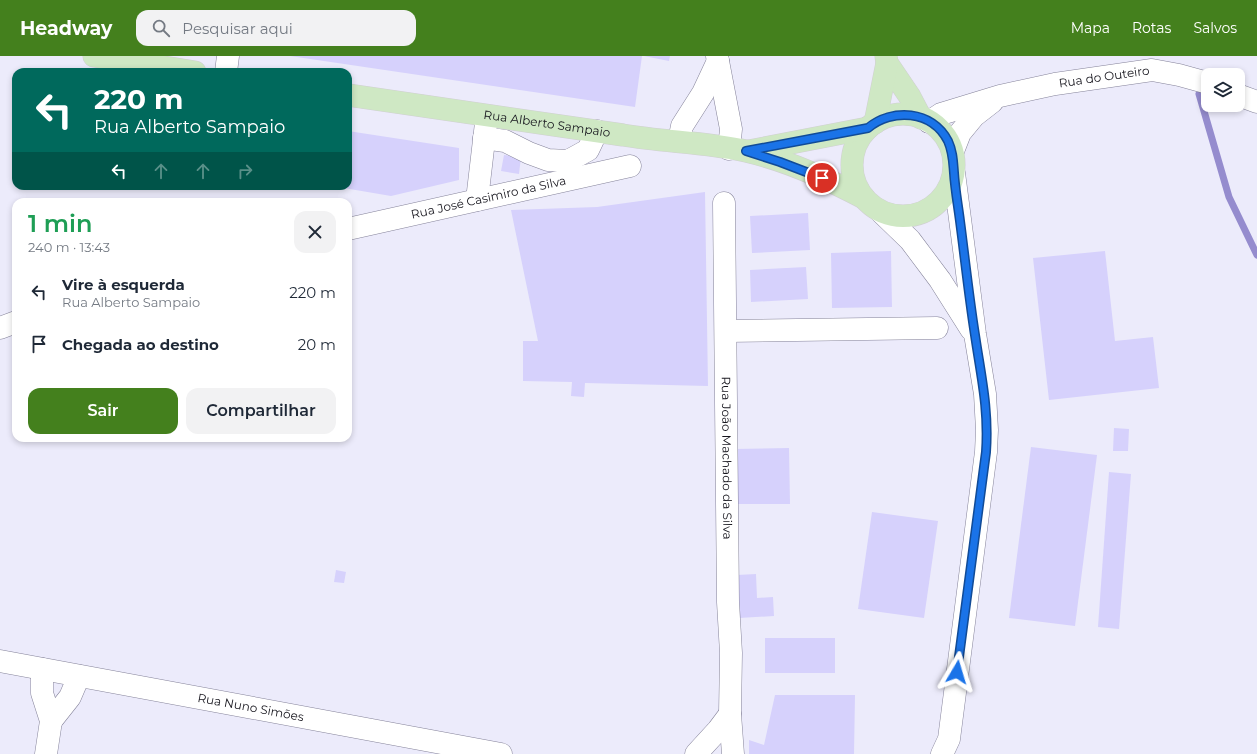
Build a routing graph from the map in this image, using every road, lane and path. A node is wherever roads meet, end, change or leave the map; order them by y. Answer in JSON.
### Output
{"nodes":[{"id":1,"x":94,"y":56,"type":"edge"},
{"id":2,"x":228,"y":56,"type":"edge"},
{"id":3,"x":718,"y":58,"type":"edge"},
{"id":4,"x":886,"y":60,"type":"edge"},
{"id":5,"x":170,"y":68,"type":"edge"},
{"id":6,"x":226,"y":68,"type":"edge"},
{"id":7,"x":1201,"y":81,"type":"edge"},
{"id":8,"x":352,"y":96,"type":"edge"},
{"id":9,"x":1000,"y":96,"type":"junction"},
{"id":10,"x":1245,"y":98,"type":"edge"},
{"id":11,"x":1257,"y":102,"type":"edge"},
{"id":12,"x":487,"y":116,"type":"junction"},
{"id":13,"x":925,"y":120,"type":"junction"},
{"id":14,"x":871,"y":126,"type":"junction"},
{"id":15,"x":597,"y":131,"type":"junction"},
{"id":16,"x":484,"y":138,"type":"junction"},
{"id":17,"x":679,"y":141,"type":"junction"},
{"id":18,"x":738,"y":150,"type":"junction"},
{"id":19,"x":953,"y":162,"type":"junction"},
{"id":20,"x":630,"y":166,"type":"dead end"},
{"id":21,"x":864,"y":198,"type":"junction"},
{"id":22,"x":476,"y":200,"type":"junction"},
{"id":23,"x":724,"y":202,"type":"dead end"},
{"id":24,"x":881,"y":212,"type":"junction"},
{"id":25,"x":352,"y":228,"type":"edge"},
{"id":26,"x":12,"y":324,"type":"edge"},
{"id":27,"x":0,"y":328,"type":"edge"},
{"id":28,"x":937,"y":328,"type":"dead end"},
{"id":29,"x":726,"y":331,"type":"junction"},
{"id":30,"x":975,"y":334,"type":"junction"},
{"id":31,"x":0,"y":660,"type":"edge"},
{"id":32,"x":42,"y":669,"type":"junction"},
{"id":33,"x":79,"y":676,"type":"junction"},
{"id":34,"x":730,"y":714,"type":"junction"},
{"id":35,"x":51,"y":721,"type":"junction"},
{"id":36,"x":948,"y":749,"type":"edge"},
{"id":37,"x":46,"y":754,"type":"edge"},
{"id":38,"x":501,"y":754,"type":"edge"},
{"id":39,"x":696,"y":754,"type":"edge"},
{"id":40,"x":733,"y":754,"type":"edge"}],
"edges":[{"from":1,"to":5,"type":"main road"},
{"from":2,"to":6,"type":"street"},
{"from":3,"to":17,"type":"street"},
{"from":3,"to":18,"type":"street"},
{"from":4,"to":13,"type":"main road"},
{"from":4,"to":14,"type":"main road"},
{"from":7,"to":9,"type":"street","name":"Rua do Outeiro"},
{"from":8,"to":12,"type":"main road","name":"Rua Alberto Sampaio"},
{"from":9,"to":13,"type":"street","name":"Rua do Outeiro"},
{"from":9,"to":19,"type":"street","name":"Rua do Outeiro"},
{"from":10,"to":11,"type":"street"},
{"from":12,"to":15,"type":"main road","name":"Rua Alberto Sampaio"},
{"from":12,"to":16,"type":"street"},
{"from":13,"to":14,"type":"main road","name":"Rua Alberto Sampaio"},
{"from":13,"to":19,"type":"main road","name":"Rua Alberto Sampaio"},
{"from":14,"to":18,"type":"main road","name":"Rua Alberto Sampaio"},
{"from":14,"to":21,"type":"main road","name":"Rua Alberto Sampaio"},
{"from":15,"to":16,"type":"street"},
{"from":15,"to":17,"type":"main road","name":"Rua Alberto Sampaio"},
{"from":16,"to":22,"type":"street"},
{"from":17,"to":18,"type":"main road","name":"Rua Alberto Sampaio"},
{"from":18,"to":21,"type":"main road","name":"Rua Alberto Sampaio"},
{"from":19,"to":24,"type":"main road","name":"Rua Alberto Sampaio"},
{"from":19,"to":30,"type":"street","name":"Rua Alberto Sampaio"},
{"from":20,"to":22,"type":"street","name":"Rua José Casimiro da Silva"},
{"from":21,"to":24,"type":"main road","name":"Rua Alberto Sampaio"},
{"from":22,"to":25,"type":"street","name":"Rua José Casimiro da Silva"},
{"from":23,"to":29,"type":"street","name":"Rua João Machado da Silva"},
{"from":24,"to":30,"type":"street","name":"Rua Alberto Sampaio"},
{"from":26,"to":27,"type":"street"},
{"from":28,"to":29,"type":"street"},
{"from":29,"to":34,"type":"street","name":"Rua João Machado da Silva"},
{"from":30,"to":36,"type":"street","name":"Rua Alberto Sampaio"},
{"from":31,"to":32,"type":"street","name":"Rua Nuno Simões"},
{"from":32,"to":33,"type":"street","name":"Rua Nuno Simões"},
{"from":32,"to":35,"type":"street"},
{"from":33,"to":35,"type":"street"},
{"from":33,"to":38,"type":"street","name":"Rua Nuno Simões"},
{"from":34,"to":39,"type":"street"},
{"from":34,"to":40,"type":"street","name":"Rua João Machado da Silva"},
{"from":35,"to":37,"type":"street"}]}
